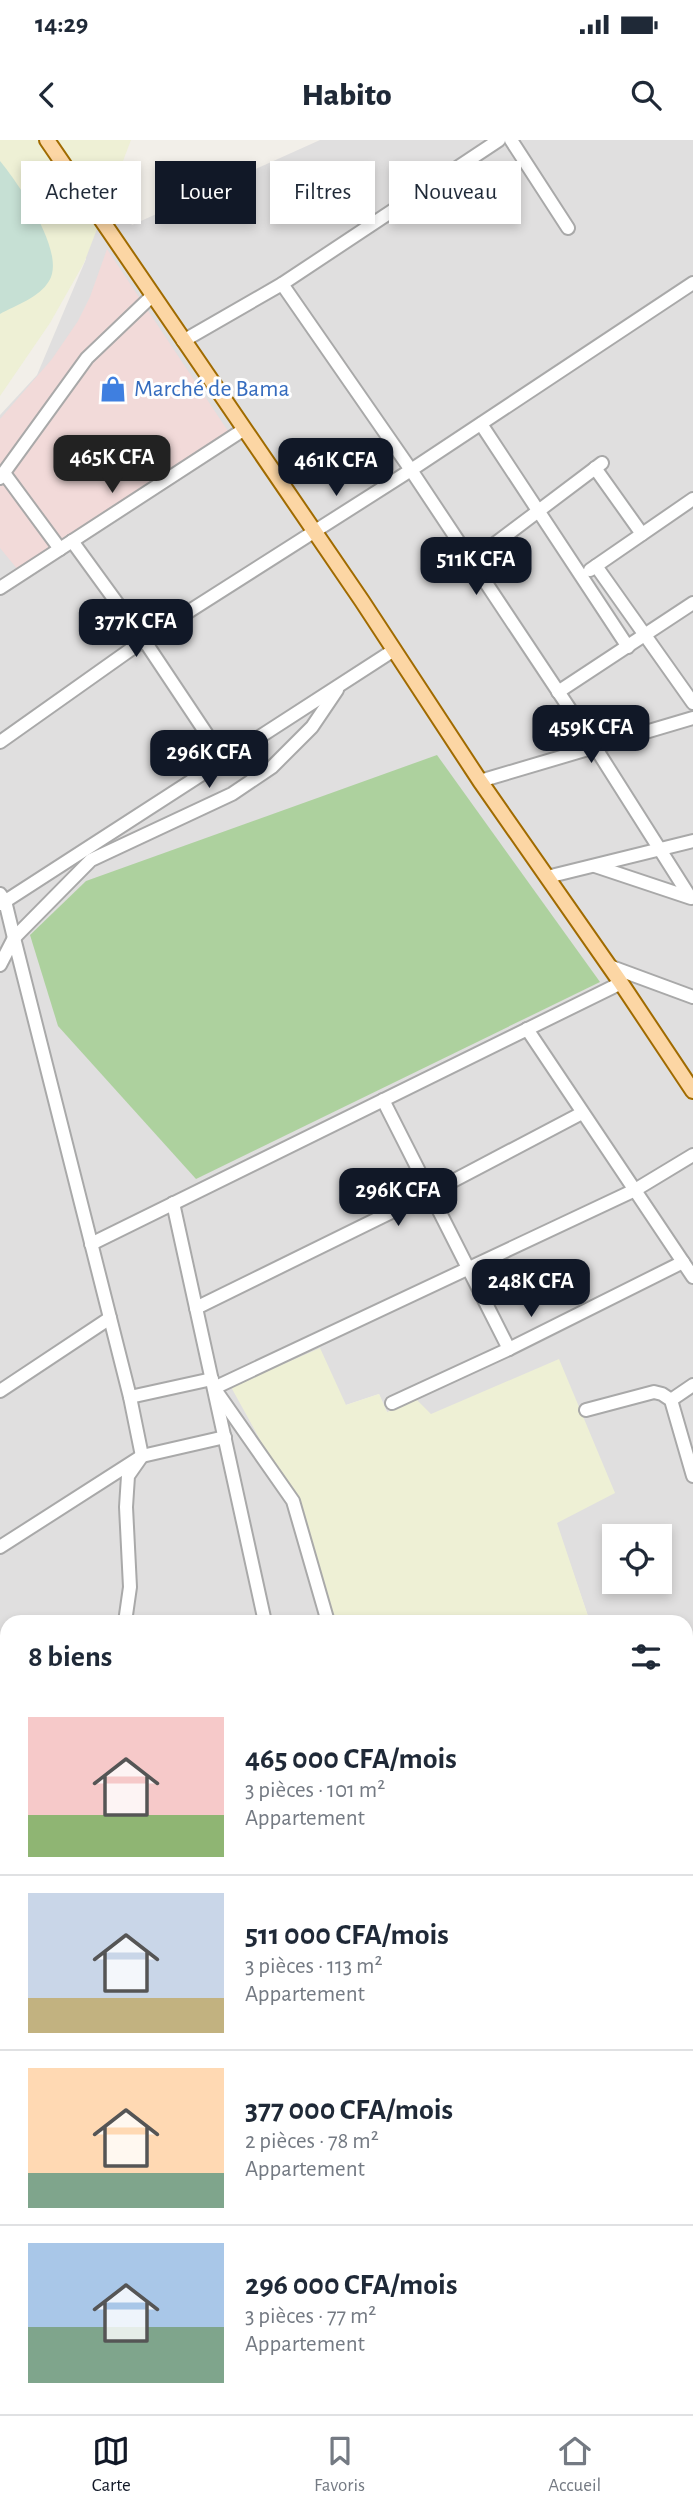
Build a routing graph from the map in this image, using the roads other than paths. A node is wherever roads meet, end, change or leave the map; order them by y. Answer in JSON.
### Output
{"nodes":[{"id":1,"x":47,"y":140,"type":"edge"},
{"id":2,"x":499,"y":140,"type":"edge"},
{"id":3,"x":511,"y":140,"type":"edge"},
{"id":4,"x":568,"y":228,"type":"dead end"},
{"id":5,"x":693,"y":283,"type":"edge"},
{"id":6,"x":282,"y":284,"type":"junction"},
{"id":7,"x":153,"y":295,"type":"junction"},
{"id":8,"x":183,"y":341,"type":"junction"},
{"id":9,"x":481,"y":424,"type":"junction"},
{"id":10,"x":243,"y":430,"type":"junction"},
{"id":11,"x":411,"y":470,"type":"junction"},
{"id":12,"x":2,"y":476,"type":"edge"},
{"id":13,"x":693,"y":499,"type":"edge"},
{"id":14,"x":540,"y":510,"type":"junction"},
{"id":15,"x":314,"y":532,"type":"junction"},
{"id":16,"x":642,"y":534,"type":"junction"},
{"id":17,"x":72,"y":541,"type":"junction"},
{"id":18,"x":60,"y":549,"type":"junction"},
{"id":19,"x":472,"y":561,"type":"junction"},
{"id":20,"x":596,"y":566,"type":"junction"},
{"id":21,"x":582,"y":576,"type":"junction"},
{"id":22,"x":0,"y":588,"type":"edge"},
{"id":23,"x":693,"y":603,"type":"edge"},
{"id":24,"x":645,"y":636,"type":"junction"},
{"id":25,"x":144,"y":640,"type":"junction"},
{"id":26,"x":628,"y":647,"type":"junction"},
{"id":27,"x":394,"y":650,"type":"junction"},
{"id":28,"x":342,"y":684,"type":"junction"},
{"id":29,"x":558,"y":692,"type":"junction"},
{"id":30,"x":693,"y":703,"type":"edge"},
{"id":31,"x":693,"y":718,"type":"edge"},
{"id":32,"x":0,"y":742,"type":"edge"},
{"id":33,"x":594,"y":747,"type":"junction"},
{"id":34,"x":224,"y":761,"type":"junction"},
{"id":35,"x":480,"y":781,"type":"junction"},
{"id":36,"x":693,"y":841,"type":"edge"},
{"id":37,"x":659,"y":850,"type":"junction"},
{"id":38,"x":595,"y":866,"type":"junction"},
{"id":39,"x":547,"y":877,"type":"junction"},
{"id":40,"x":691,"y":898,"type":"edge"},
{"id":41,"x":2,"y":900,"type":"edge"},
{"id":42,"x":14,"y":938,"type":"junction"},
{"id":43,"x":0,"y":965,"type":"edge"},
{"id":44,"x":609,"y":966,"type":"junction"},
{"id":45,"x":621,"y":983,"type":"junction"},
{"id":46,"x":693,"y":997,"type":"edge"},
{"id":47,"x":527,"y":1029,"type":"junction"},
{"id":48,"x":693,"y":1091,"type":"edge"},
{"id":49,"x":383,"y":1100,"type":"junction"},
{"id":50,"x":582,"y":1112,"type":"junction"},
{"id":51,"x":693,"y":1155,"type":"edge"},
{"id":52,"x":635,"y":1190,"type":"junction"},
{"id":53,"x":430,"y":1193,"type":"junction"},
{"id":54,"x":173,"y":1203,"type":"junction"},
{"id":55,"x":91,"y":1244,"type":"junction"},
{"id":56,"x":683,"y":1262,"type":"junction"},
{"id":57,"x":468,"y":1268,"type":"junction"},
{"id":58,"x":693,"y":1277,"type":"edge"},
{"id":59,"x":196,"y":1308,"type":"junction"},
{"id":60,"x":110,"y":1318,"type":"junction"},
{"id":61,"x":509,"y":1349,"type":"junction"},
{"id":62,"x":213,"y":1384,"type":"junction"},
{"id":63,"x":693,"y":1385,"type":"edge"},
{"id":64,"x":0,"y":1391,"type":"edge"},
{"id":65,"x":130,"y":1397,"type":"junction"},
{"id":66,"x":671,"y":1400,"type":"junction"},
{"id":67,"x":392,"y":1403,"type":"dead end"},
{"id":68,"x":586,"y":1410,"type":"dead end"},
{"id":69,"x":225,"y":1437,"type":"junction"},
{"id":70,"x":142,"y":1456,"type":"junction"},
{"id":71,"x":693,"y":1475,"type":"edge"},
{"id":72,"x":0,"y":1547,"type":"edge"},
{"id":73,"x":126,"y":1615,"type":"edge"},
{"id":74,"x":263,"y":1615,"type":"edge"},
{"id":75,"x":326,"y":1615,"type":"edge"}],
"edges":[{"from":1,"to":7,"type":"main road"},
{"from":2,"to":6,"type":"street"},
{"from":3,"to":4,"type":"street"},
{"from":5,"to":9,"type":"street"},
{"from":6,"to":8,"type":"street"},
{"from":6,"to":11,"type":"street"},
{"from":7,"to":8,"type":"main road"},
{"from":7,"to":12,"type":"street"},
{"from":8,"to":10,"type":"main road"},
{"from":9,"to":11,"type":"street"},
{"from":9,"to":14,"type":"street"},
{"from":10,"to":15,"type":"main road"},
{"from":10,"to":17,"type":"street"},
{"from":11,"to":15,"type":"street"},
{"from":11,"to":19,"type":"street"},
{"from":12,"to":18,"type":"street"},
{"from":13,"to":16,"type":"street"},
{"from":14,"to":16,"type":"street"},
{"from":14,"to":19,"type":"street"},
{"from":14,"to":21,"type":"street"},
{"from":15,"to":25,"type":"street"},
{"from":15,"to":27,"type":"main road"},
{"from":16,"to":20,"type":"street"},
{"from":17,"to":18,"type":"street"},
{"from":17,"to":25,"type":"street"},
{"from":18,"to":22,"type":"street"},
{"from":19,"to":29,"type":"street"},
{"from":20,"to":21,"type":"street"},
{"from":20,"to":24,"type":"street"},
{"from":21,"to":26,"type":"street"},
{"from":23,"to":24,"type":"street"},
{"from":24,"to":26,"type":"street"},
{"from":24,"to":30,"type":"street"},
{"from":25,"to":32,"type":"street"},
{"from":25,"to":34,"type":"street"},
{"from":26,"to":29,"type":"street"},
{"from":27,"to":28,"type":"street"},
{"from":27,"to":35,"type":"main road"},
{"from":28,"to":34,"type":"street"},
{"from":28,"to":42,"type":"street"},
{"from":29,"to":33,"type":"street"},
{"from":31,"to":33,"type":"street"},
{"from":33,"to":35,"type":"street"},
{"from":33,"to":37,"type":"street"},
{"from":34,"to":41,"type":"street"},
{"from":35,"to":39,"type":"main road"},
{"from":36,"to":37,"type":"street"},
{"from":37,"to":38,"type":"street"},
{"from":37,"to":40,"type":"street"},
{"from":38,"to":39,"type":"street"},
{"from":38,"to":40,"type":"street"},
{"from":39,"to":44,"type":"main road"},
{"from":41,"to":42,"type":"street"},
{"from":42,"to":43,"type":"street"},
{"from":42,"to":55,"type":"street"},
{"from":44,"to":45,"type":"main road"},
{"from":44,"to":46,"type":"street"},
{"from":45,"to":47,"type":"street"},
{"from":45,"to":48,"type":"main road"},
{"from":47,"to":49,"type":"street"},
{"from":47,"to":50,"type":"street"},
{"from":49,"to":53,"type":"street"},
{"from":49,"to":54,"type":"street"},
{"from":50,"to":52,"type":"street"},
{"from":50,"to":53,"type":"street"},
{"from":51,"to":52,"type":"street"},
{"from":52,"to":56,"type":"street"},
{"from":52,"to":57,"type":"street"},
{"from":53,"to":57,"type":"street"},
{"from":53,"to":59,"type":"street"},
{"from":54,"to":55,"type":"street"},
{"from":54,"to":59,"type":"street"},
{"from":55,"to":60,"type":"street"},
{"from":56,"to":58,"type":"street"},
{"from":56,"to":61,"type":"street"},
{"from":57,"to":61,"type":"street"},
{"from":57,"to":62,"type":"street"},
{"from":59,"to":62,"type":"street"},
{"from":60,"to":64,"type":"street"},
{"from":60,"to":65,"type":"street"},
{"from":61,"to":67,"type":"street"},
{"from":62,"to":65,"type":"street"},
{"from":62,"to":69,"type":"street"},
{"from":62,"to":75,"type":"street"},
{"from":63,"to":66,"type":"street"},
{"from":65,"to":70,"type":"street"},
{"from":66,"to":68,"type":"street"},
{"from":66,"to":71,"type":"street"},
{"from":69,"to":70,"type":"street"},
{"from":69,"to":74,"type":"street"},
{"from":70,"to":72,"type":"street"},
{"from":70,"to":73,"type":"street"}]}
